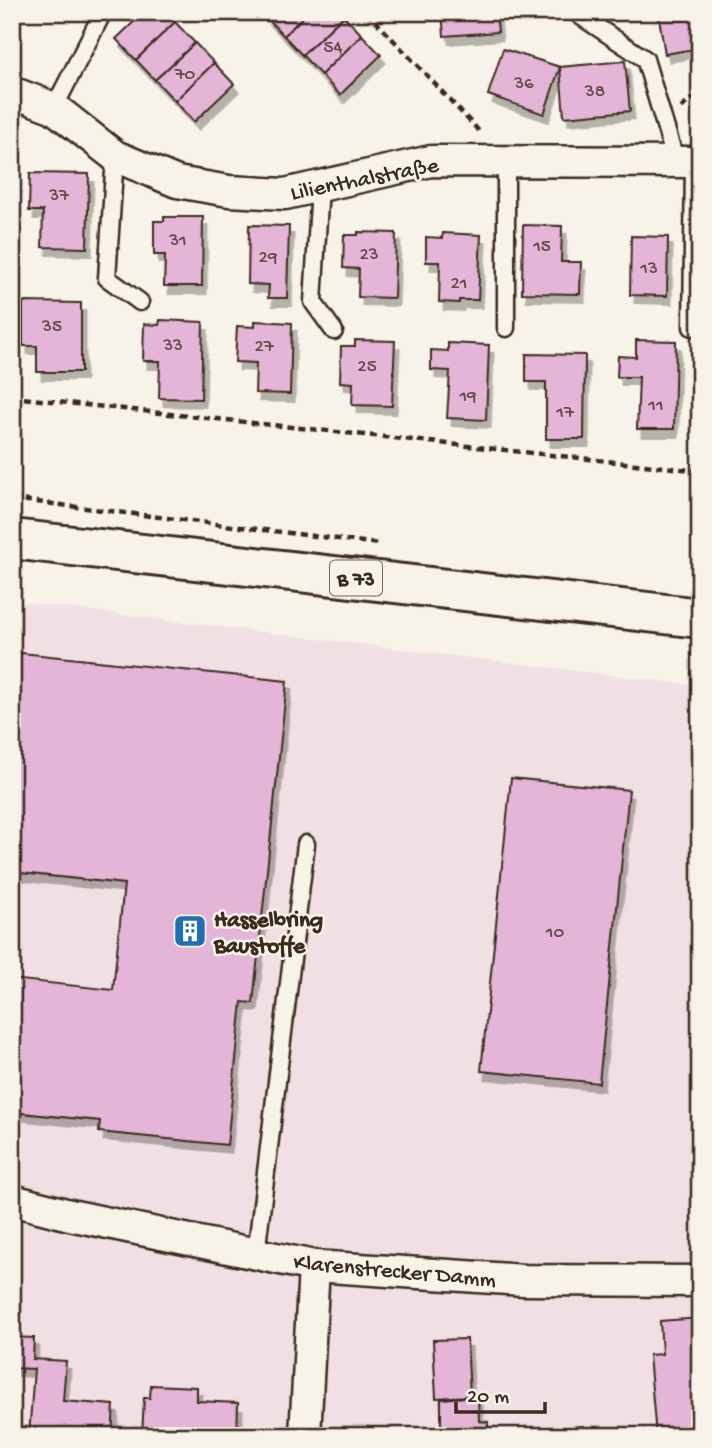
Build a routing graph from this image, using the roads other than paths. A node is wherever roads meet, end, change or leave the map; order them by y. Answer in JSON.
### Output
{"nodes":[{"id":1,"x":103,"y":12,"type":"edge"},
{"id":2,"x":579,"y":15,"type":"dead end"},
{"id":3,"x":12,"y":92,"type":"edge"},
{"id":4,"x":54,"y":108,"type":"junction"},
{"id":5,"x":115,"y":156,"type":"junction"},
{"id":6,"x":506,"y":159,"type":"junction"},
{"id":7,"x":690,"y":162,"type":"edge"},
{"id":8,"x":320,"y":186,"type":"junction"},
{"id":9,"x":140,"y":302,"type":"dead end"},
{"id":10,"x":692,"y":327,"type":"dead end"},
{"id":11,"x":506,"y":328,"type":"dead end"},
{"id":12,"x":334,"y":331,"type":"dead end"},
{"id":13,"x":12,"y":539,"type":"edge"},
{"id":14,"x":700,"y":618,"type":"edge"},
{"id":15,"x":306,"y":844,"type":"dead end"},
{"id":16,"x":12,"y":1200,"type":"edge"},
{"id":17,"x":256,"y":1254,"type":"junction"},
{"id":18,"x":314,"y":1266,"type":"junction"},
{"id":19,"x":700,"y":1281,"type":"edge"},
{"id":20,"x":305,"y":1436,"type":"edge"}],
"edges":[{"from":1,"to":4,"type":"lane"},
{"from":2,"to":7,"type":"lane"},
{"from":3,"to":4,"type":"street","name":"Lilienthalstraße"},
{"from":4,"to":5,"type":"street","name":"Lilienthalstraße"},
{"from":5,"to":8,"type":"street","name":"Lilienthalstraße"},
{"from":5,"to":9,"type":"lane"},
{"from":6,"to":7,"type":"street","name":"Lilienthalstraße"},
{"from":6,"to":8,"type":"street","name":"Lilienthalstraße"},
{"from":6,"to":11,"type":"lane"},
{"from":7,"to":10,"type":"lane"},
{"from":8,"to":12,"type":"lane"},
{"from":13,"to":14,"type":"main road","number":"B 73"},
{"from":15,"to":17,"type":"lane"},
{"from":16,"to":17,"type":"street","name":"Klarenstrecker Damm"},
{"from":17,"to":18,"type":"street","name":"Klarenstrecker Damm"},
{"from":18,"to":19,"type":"street","name":"Klarenstrecker Damm"},
{"from":18,"to":20,"type":"street"}]}
